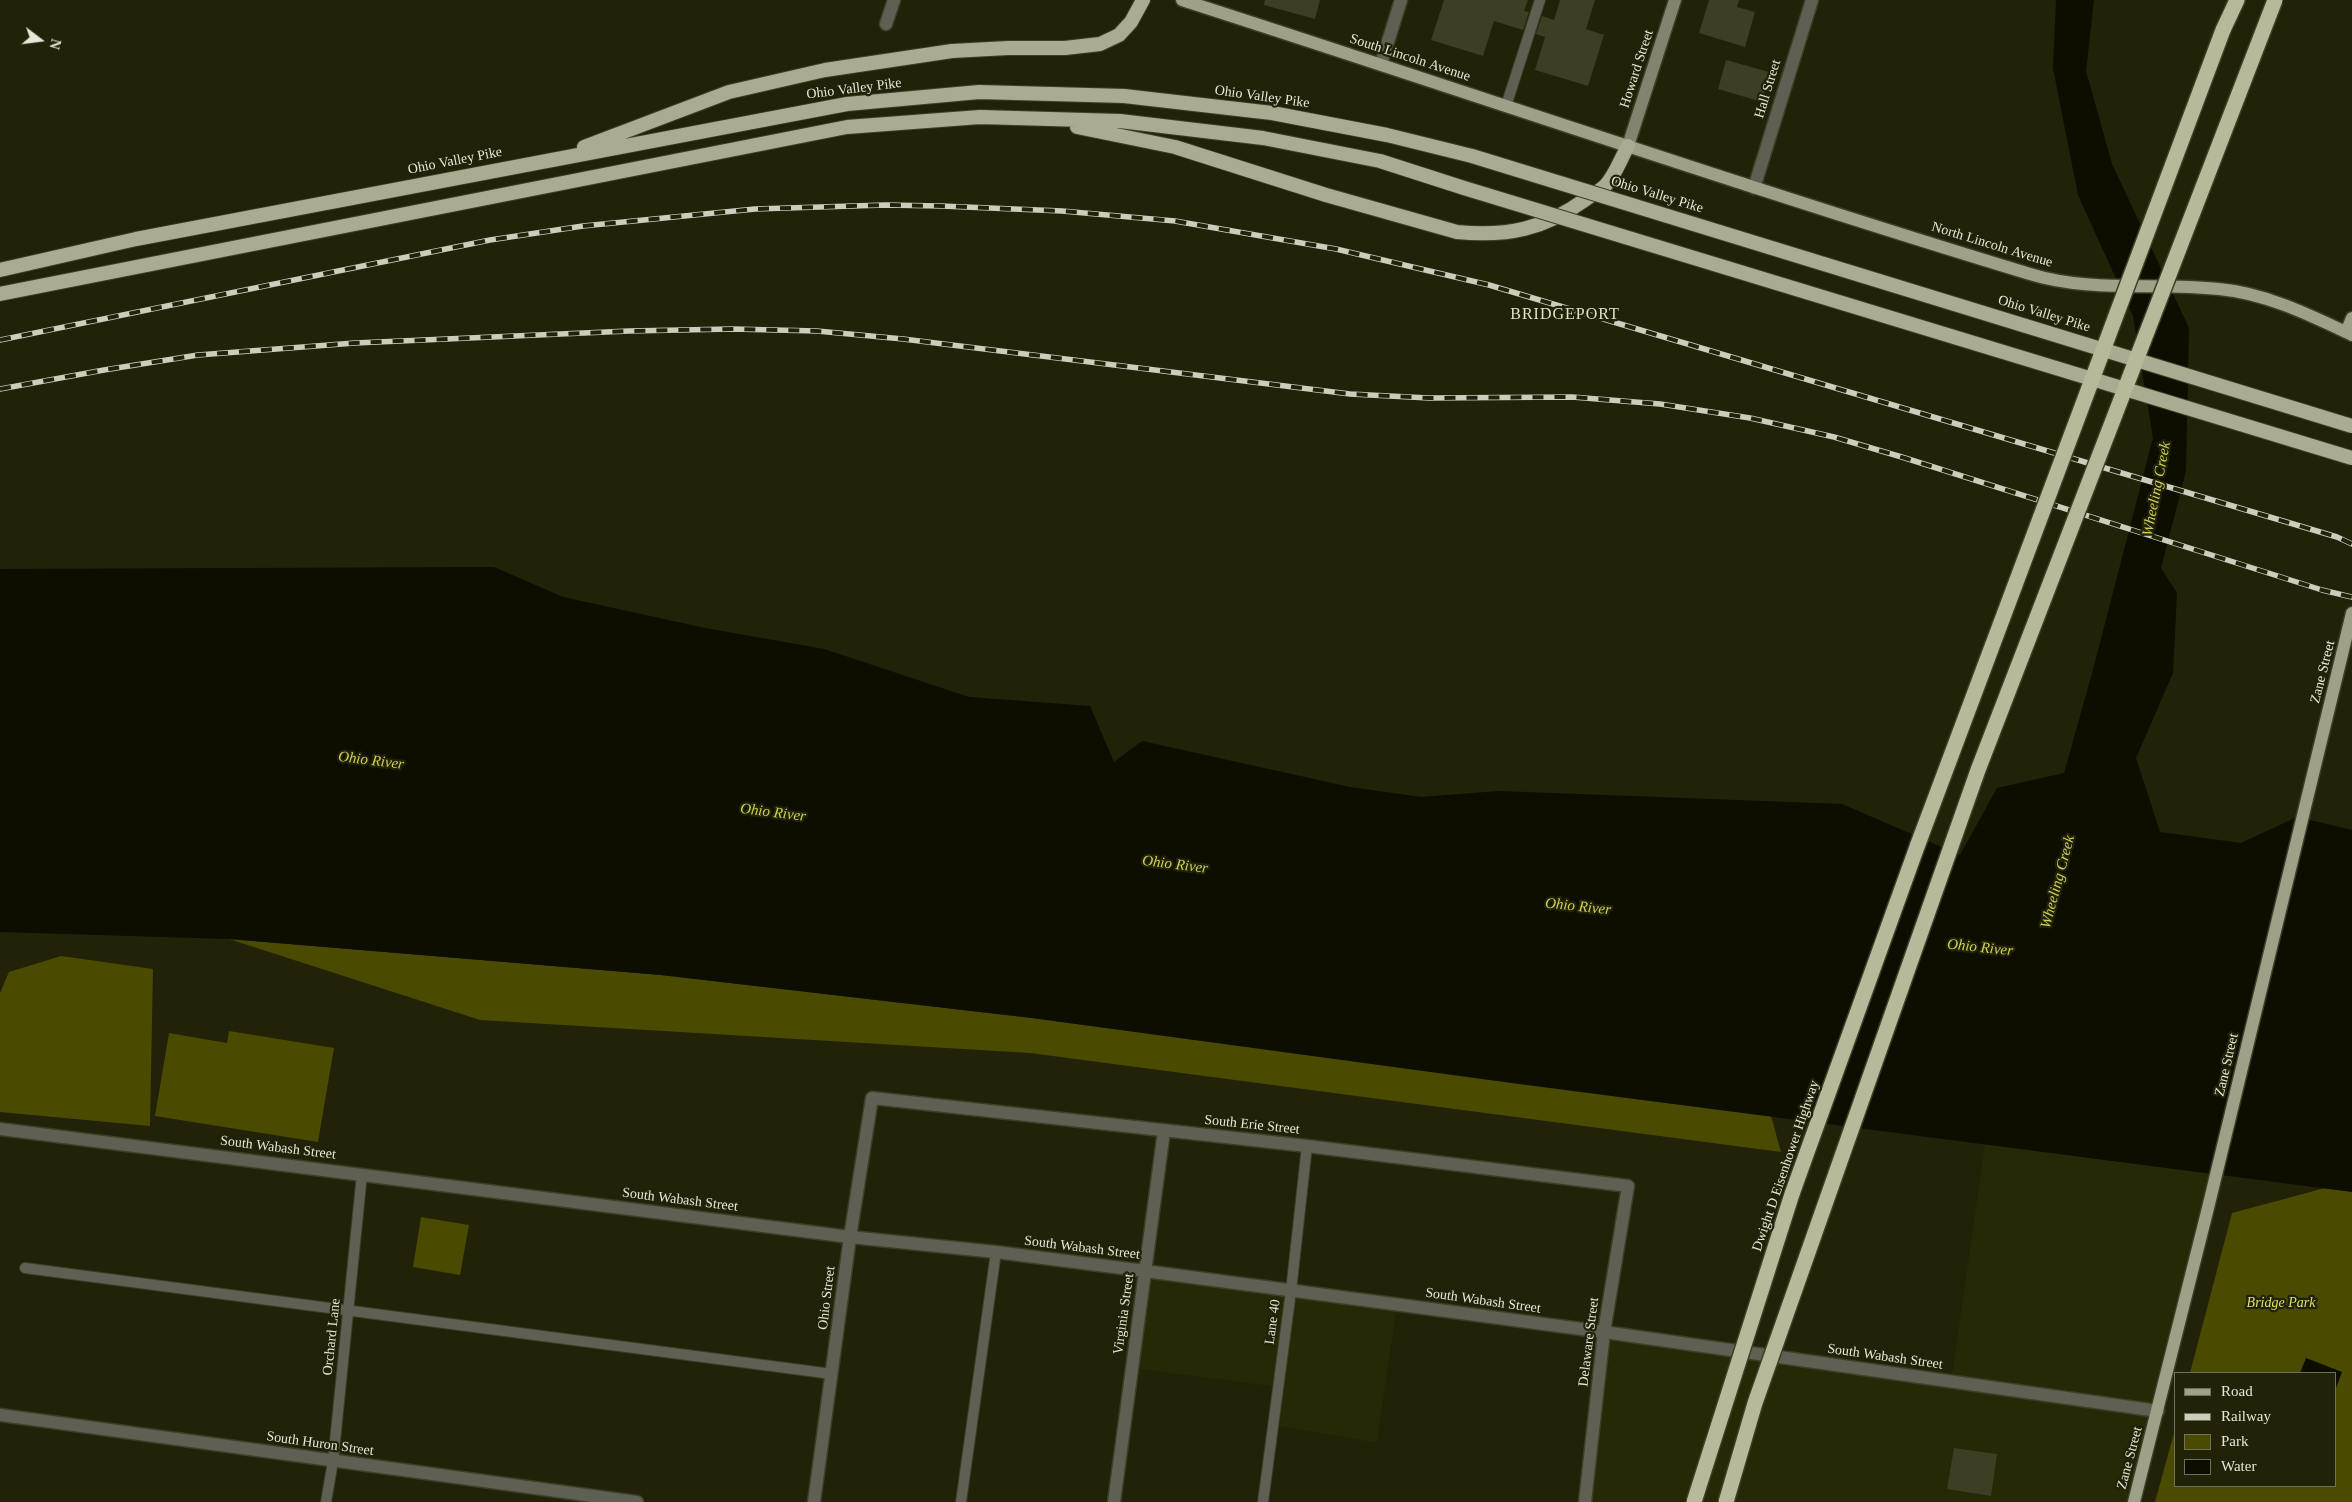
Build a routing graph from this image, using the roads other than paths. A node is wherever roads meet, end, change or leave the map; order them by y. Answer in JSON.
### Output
{"nodes":[{"id":1,"x":894,"y":0,"type":"edge"},
{"id":2,"x":1143,"y":0,"type":"edge"},
{"id":3,"x":1182,"y":0,"type":"edge"},
{"id":4,"x":1402,"y":0,"type":"edge"},
{"id":5,"x":1540,"y":0,"type":"edge"},
{"id":6,"x":1675,"y":0,"type":"edge"},
{"id":7,"x":1812,"y":0,"type":"edge"},
{"id":8,"x":2229,"y":0,"type":"edge"},
{"id":9,"x":2237,"y":0,"type":"edge"},
{"id":10,"x":2275,"y":0,"type":"edge"},
{"id":11,"x":886,"y":24,"type":"dead end"},
{"id":12,"x":2223,"y":30,"type":"junction"},
{"id":13,"x":1381,"y":64,"type":"junction"},
{"id":14,"x":1506,"y":106,"type":"junction"},
{"id":15,"x":980,"y":117,"type":"junction"},
{"id":16,"x":1628,"y":146,"type":"junction"},
{"id":17,"x":550,"y":160,"type":"junction"},
{"id":18,"x":1754,"y":188,"type":"junction"},
{"id":19,"x":0,"y":270,"type":"edge"},
{"id":20,"x":0,"y":294,"type":"edge"},
{"id":21,"x":2352,"y":318,"type":"edge"},
{"id":22,"x":2349,"y":333,"type":"edge"},
{"id":23,"x":2352,"y":426,"type":"edge"},
{"id":24,"x":2352,"y":458,"type":"edge"},
{"id":25,"x":2352,"y":613,"type":"edge"},
{"id":26,"x":872,"y":1098,"type":"joint"},
{"id":27,"x":0,"y":1129,"type":"edge"},
{"id":28,"x":1164,"y":1131,"type":"junction"},
{"id":29,"x":1307,"y":1146,"type":"junction"},
{"id":30,"x":362,"y":1174,"type":"junction"},
{"id":31,"x":1628,"y":1186,"type":"joint"},
{"id":32,"x":850,"y":1237,"type":"junction"},
{"id":33,"x":996,"y":1252,"type":"junction"},
{"id":34,"x":25,"y":1268,"type":"dead end"},
{"id":35,"x":1145,"y":1271,"type":"junction"},
{"id":36,"x":1291,"y":1291,"type":"junction"},
{"id":37,"x":348,"y":1309,"type":"junction"},
{"id":38,"x":1604,"y":1332,"type":"junction"},
{"id":39,"x":832,"y":1374,"type":"junction"},
{"id":40,"x":2158,"y":1411,"type":"junction"},
{"id":41,"x":0,"y":1415,"type":"edge"},
{"id":42,"x":333,"y":1461,"type":"junction"},
{"id":43,"x":326,"y":1502,"type":"edge"},
{"id":44,"x":637,"y":1502,"type":"edge"},
{"id":45,"x":814,"y":1502,"type":"edge"},
{"id":46,"x":961,"y":1502,"type":"edge"},
{"id":47,"x":1114,"y":1502,"type":"edge"},
{"id":48,"x":1263,"y":1502,"type":"edge"},
{"id":49,"x":1585,"y":1502,"type":"edge"},
{"id":50,"x":1694,"y":1502,"type":"edge"},
{"id":51,"x":1726,"y":1502,"type":"edge"},
{"id":52,"x":2134,"y":1502,"type":"edge"}],
"edges":[{"from":1,"to":11,"type":"street"},
{"from":2,"to":17,"type":"highway"},
{"from":3,"to":13,"type":"main road","name":"South Lincoln Avenue"},
{"from":4,"to":13,"type":"street"},
{"from":5,"to":14,"type":"lane"},
{"from":6,"to":16,"type":"main road","name":"Howard Street"},
{"from":7,"to":18,"type":"street","name":"Hall Street"},
{"from":8,"to":12,"type":"highway"},
{"from":9,"to":12,"type":"highway"},
{"from":10,"to":51,"type":"highway","bridge":true},
{"from":12,"to":50,"type":"highway","name":"Dwight D Eisenhower Highway","bridge":true},
{"from":13,"to":14,"type":"main road","name":"South Lincoln Avenue"},
{"from":14,"to":16,"type":"main road","name":"South Lincoln Avenue"},
{"from":15,"to":16,"type":"highway"},
{"from":15,"to":20,"type":"highway"},
{"from":15,"to":24,"type":"highway","bridge":true},
{"from":16,"to":18,"type":"main road","name":"North Lincoln Avenue"},
{"from":17,"to":19,"type":"highway","name":"Ohio Valley Pike"},
{"from":17,"to":23,"type":"highway","name":"Ohio Valley Pike","bridge":true},
{"from":18,"to":22,"type":"main road","name":"North Lincoln Avenue","bridge":true},
{"from":21,"to":22,"type":"main road"},
{"from":25,"to":40,"type":"main road","name":"Zane Street"},
{"from":26,"to":28,"type":"street","name":"South Erie Street"},
{"from":26,"to":32,"type":"street","name":"Ohio Street"},
{"from":27,"to":30,"type":"street","name":"South Wabash Street"},
{"from":28,"to":29,"type":"street","name":"South Erie Street"},
{"from":28,"to":35,"type":"street","name":"Virginia Street"},
{"from":29,"to":31,"type":"street","name":"South Erie Street"},
{"from":29,"to":36,"type":"lane","name":"Lane 40"},
{"from":30,"to":32,"type":"street","name":"South Wabash Street"},
{"from":30,"to":37,"type":"lane","name":"Orchard Lane"},
{"from":31,"to":38,"type":"street","name":"Delaware Street"},
{"from":32,"to":33,"type":"street","name":"South Wabash Street"},
{"from":32,"to":39,"type":"street","name":"Ohio Street"},
{"from":33,"to":35,"type":"street","name":"South Wabash Street"},
{"from":33,"to":46,"type":"lane"},
{"from":34,"to":37,"type":"lane"},
{"from":35,"to":36,"type":"street","name":"South Wabash Street"},
{"from":35,"to":47,"type":"street","name":"Virginia Street"},
{"from":36,"to":38,"type":"street","name":"South Wabash Street"},
{"from":36,"to":48,"type":"lane","name":"Lane 40"},
{"from":37,"to":39,"type":"lane"},
{"from":37,"to":42,"type":"lane","name":"Orchard Lane"},
{"from":38,"to":40,"type":"street","name":"South Wabash Street"},
{"from":38,"to":49,"type":"street","name":"Delaware Street"},
{"from":39,"to":45,"type":"street","name":"Ohio Street"},
{"from":40,"to":52,"type":"main road","name":"Zane Street"},
{"from":41,"to":42,"type":"street","name":"South Huron Street"},
{"from":42,"to":43,"type":"lane","name":"Orchard Lane"},
{"from":42,"to":44,"type":"street","name":"South Huron Street"}]}
